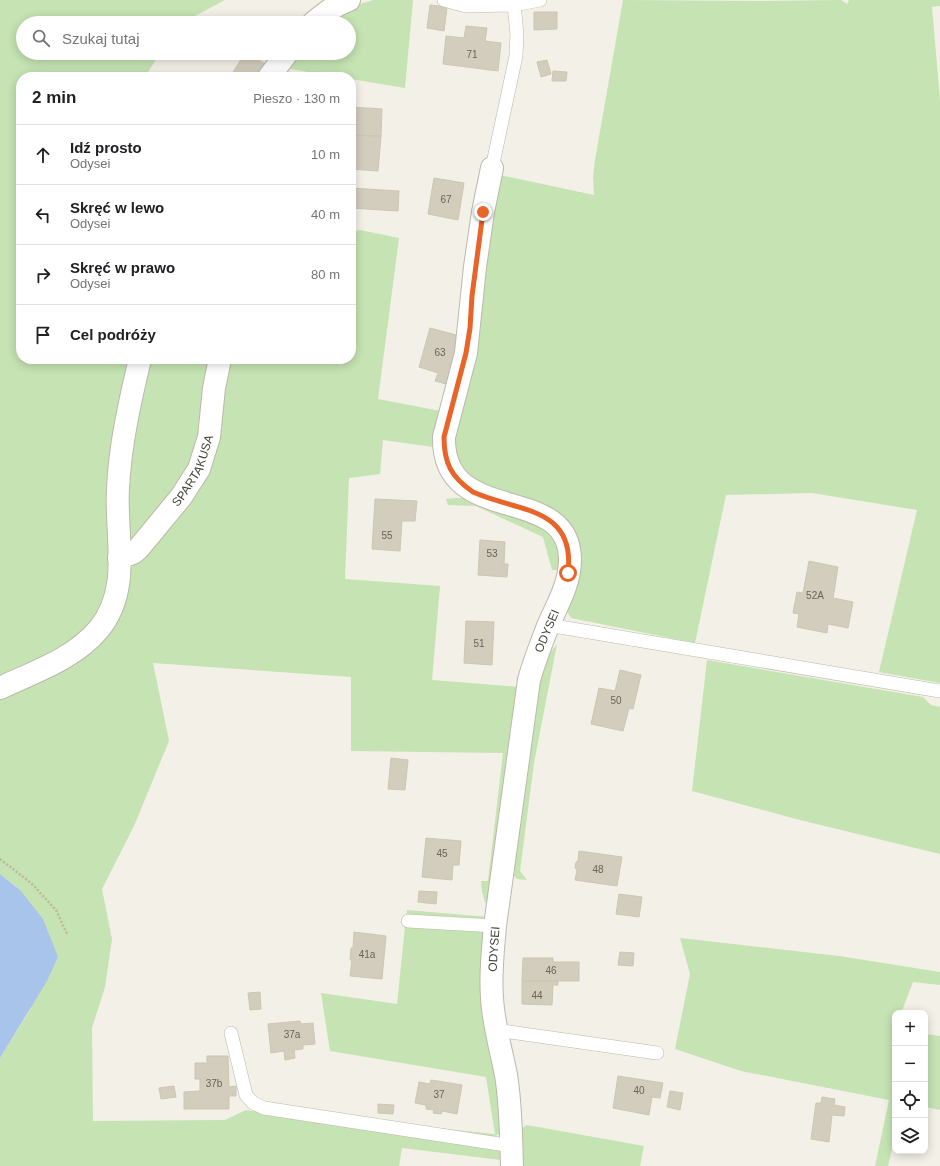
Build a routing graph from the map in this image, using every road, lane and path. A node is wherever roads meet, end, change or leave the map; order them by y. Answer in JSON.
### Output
{"nodes":[{"id":1,"x":349,"y":0,"type":"edge"},
{"id":2,"x":444,"y":0,"type":"edge"},
{"id":3,"x":540,"y":0,"type":"edge"},
{"id":4,"x":514,"y":5,"type":"junction"},
{"id":5,"x":322,"y":16,"type":"edge"},
{"id":6,"x":282,"y":60,"type":"edge"},
{"id":7,"x":273,"y":72,"type":"edge"},
{"id":8,"x":492,"y":168,"type":"joint"},
{"id":9,"x":139,"y":364,"type":"edge"},
{"id":10,"x":219,"y":364,"type":"edge"},
{"id":11,"x":120,"y":558,"type":"junction"},
{"id":12,"x":548,"y":625,"type":"junction"},
{"id":13,"x":0,"y":688,"type":"edge"},
{"id":14,"x":940,"y":691,"type":"edge"},
{"id":15,"x":0,"y":860,"type":"edge"},
{"id":16,"x":408,"y":921,"type":"dead end"},
{"id":17,"x":495,"y":926,"type":"junction"},
{"id":18,"x":67,"y":934,"type":"dead end"},
{"id":19,"x":496,"y":1030,"type":"junction"},
{"id":20,"x":231,"y":1033,"type":"dead end"},
{"id":21,"x":657,"y":1053,"type":"dead end"},
{"id":22,"x":512,"y":1156,"type":"edge"}],
"edges":[{"from":1,"to":5,"type":"street"},
{"from":2,"to":4,"type":"lane"},
{"from":3,"to":4,"type":"lane"},
{"from":4,"to":8,"type":"lane"},
{"from":6,"to":7,"type":"street"},
{"from":8,"to":12,"type":"street","name":"ODYSEI"},
{"from":9,"to":11,"type":"street"},
{"from":10,"to":11,"type":"street","name":"SPARTAKUSA"},
{"from":11,"to":13,"type":"street"},
{"from":12,"to":14,"type":"lane"},
{"from":12,"to":17,"type":"street","name":"ODYSEI"},
{"from":15,"to":18,"type":"path"},
{"from":16,"to":17,"type":"lane"},
{"from":17,"to":19,"type":"street","name":"ODYSEI"},
{"from":19,"to":21,"type":"lane"},
{"from":19,"to":22,"type":"street","name":"ODYSEI"},
{"from":20,"to":22,"type":"lane"}]}
